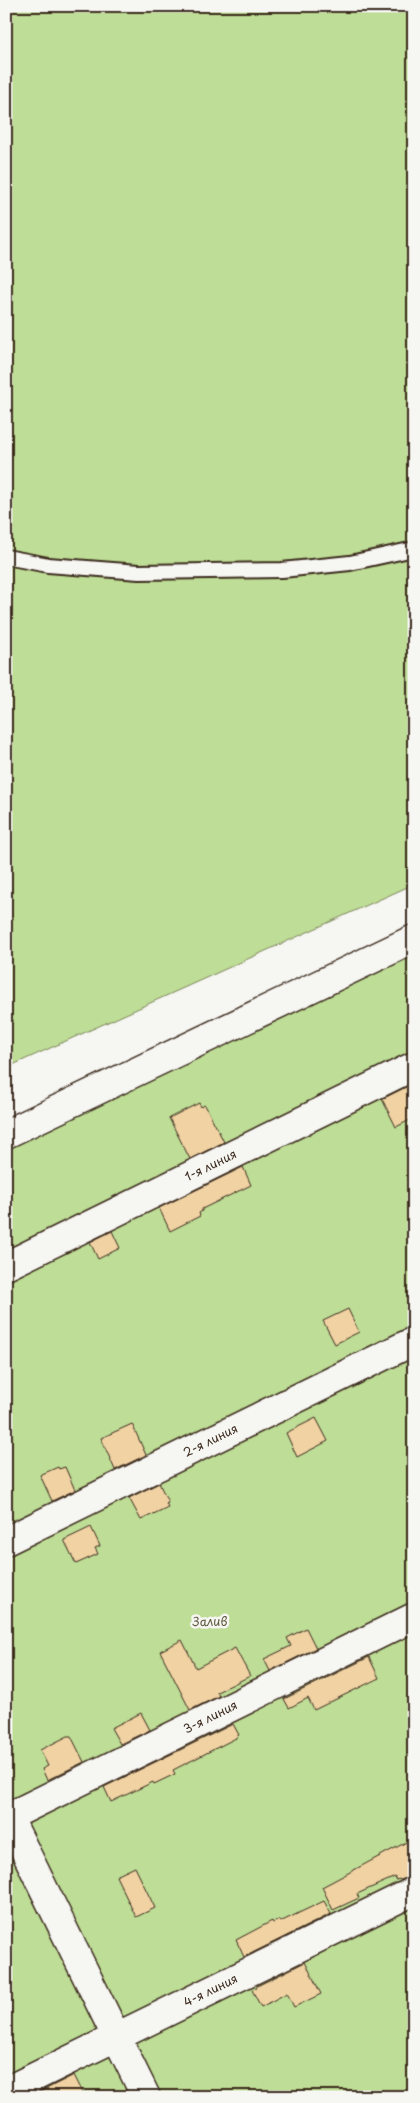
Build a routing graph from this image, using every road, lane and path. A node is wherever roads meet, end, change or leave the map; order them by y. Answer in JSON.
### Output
{"nodes":[{"id":1,"x":414,"y":549,"type":"edge"},
{"id":2,"x":6,"y":557,"type":"edge"},
{"id":3,"x":414,"y":939,"type":"edge"},
{"id":4,"x":414,"y":1066,"type":"edge"},
{"id":5,"x":6,"y":1134,"type":"edge"},
{"id":6,"x":6,"y":1266,"type":"edge"},
{"id":7,"x":414,"y":1341,"type":"edge"},
{"id":8,"x":6,"y":1541,"type":"edge"},
{"id":9,"x":414,"y":1617,"type":"edge"},
{"id":10,"x":7,"y":1815,"type":"edge"},
{"id":11,"x":414,"y":1891,"type":"edge"},
{"id":12,"x":116,"y":2037,"type":"junction"},
{"id":13,"x":6,"y":2091,"type":"edge"},
{"id":14,"x":146,"y":2097,"type":"edge"}],
"edges":[{"from":1,"to":2,"type":"lane"},
{"from":3,"to":5,"type":"street"},
{"from":4,"to":6,"type":"street","name":"1-я линия"},
{"from":7,"to":8,"type":"street","name":"2-я линия"},
{"from":9,"to":10,"type":"street","name":"3-я линия"},
{"from":10,"to":12,"type":"street"},
{"from":11,"to":12,"type":"street","name":"4-я линия"},
{"from":12,"to":13,"type":"street","name":"4-я линия"},
{"from":12,"to":14,"type":"street"}]}
